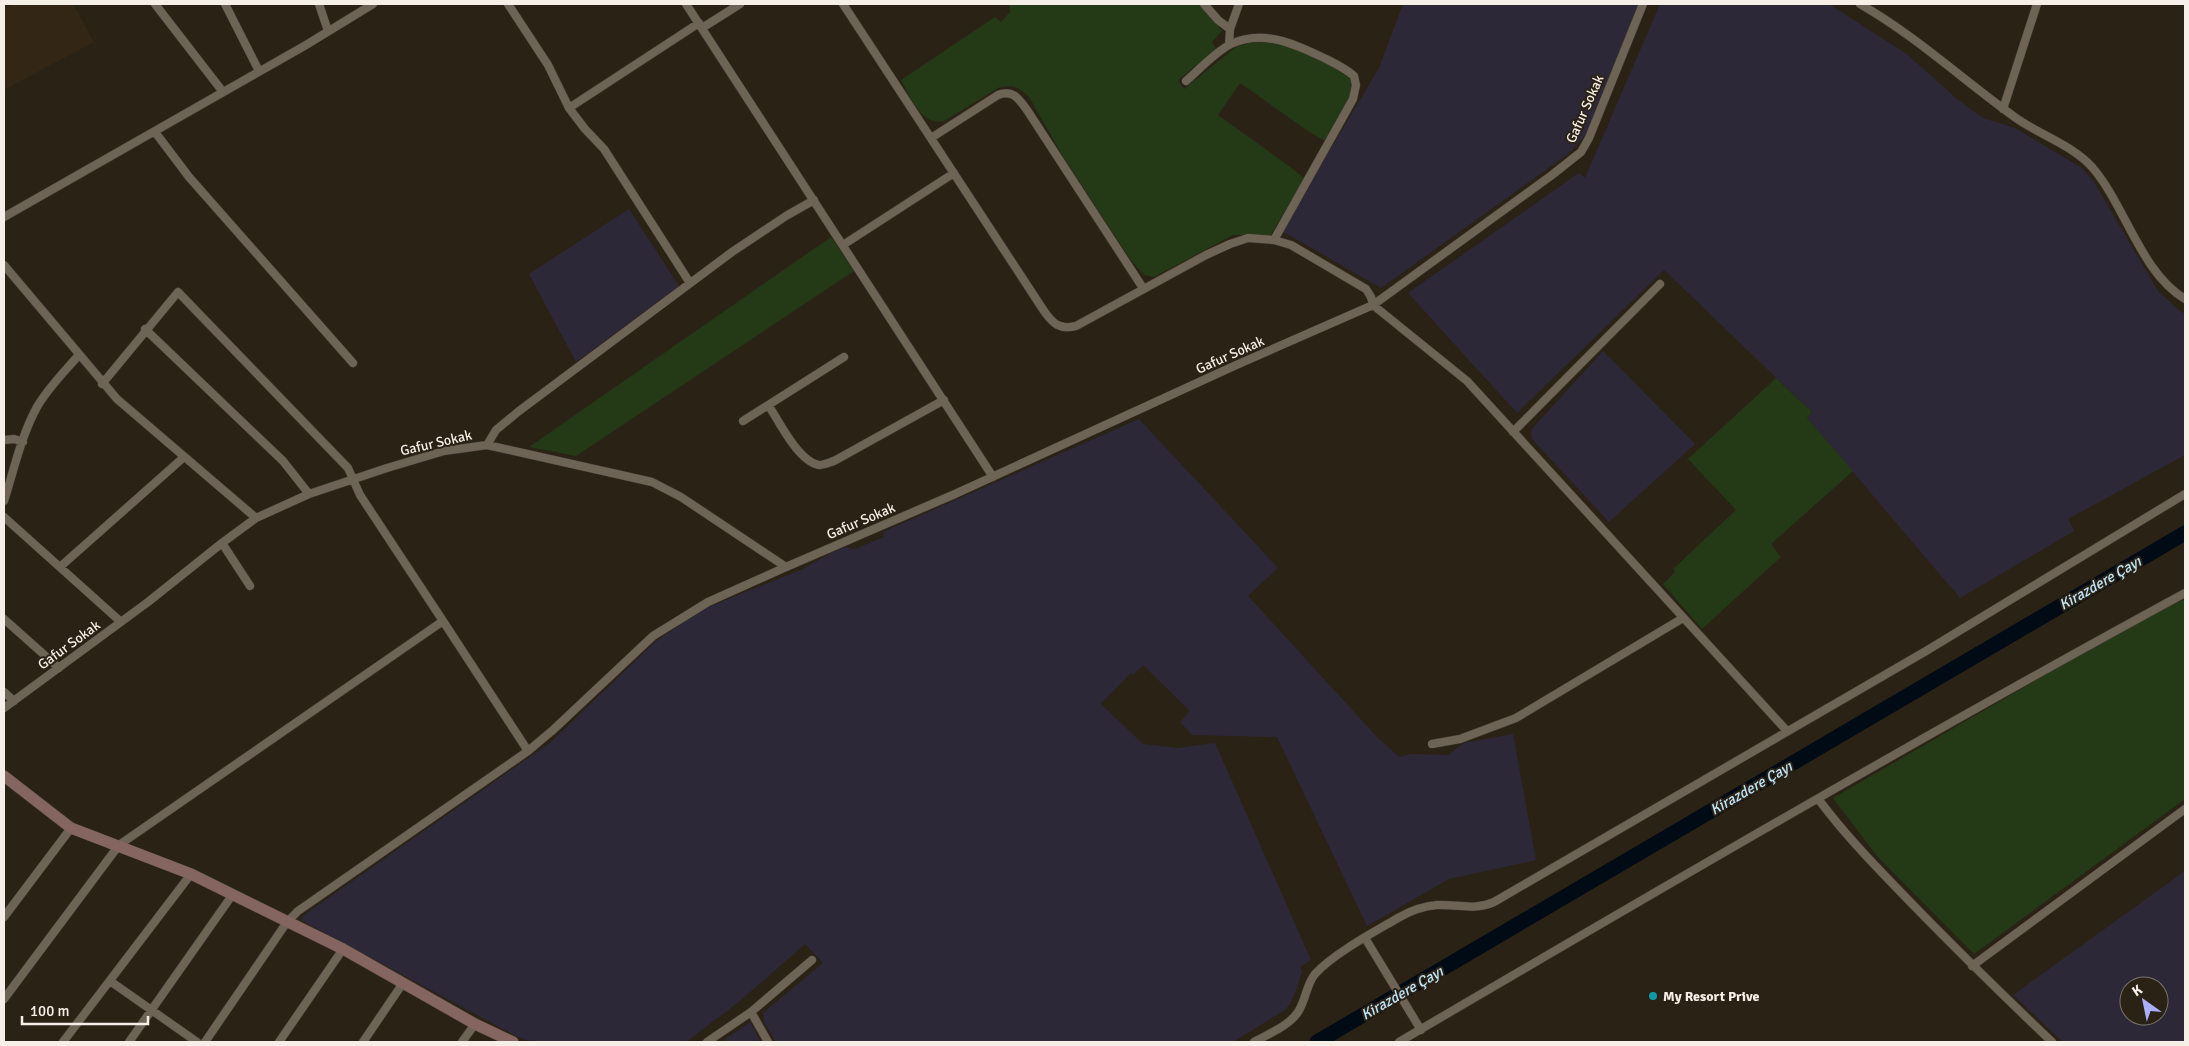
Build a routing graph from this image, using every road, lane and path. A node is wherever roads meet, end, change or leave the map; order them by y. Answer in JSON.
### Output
{"nodes":[{"id":1,"x":155,"y":4,"type":"edge"},
{"id":2,"x":226,"y":4,"type":"edge"},
{"id":3,"x":318,"y":4,"type":"edge"},
{"id":4,"x":373,"y":4,"type":"edge"},
{"id":5,"x":508,"y":4,"type":"edge"},
{"id":6,"x":686,"y":4,"type":"edge"},
{"id":7,"x":740,"y":4,"type":"edge"},
{"id":8,"x":843,"y":4,"type":"edge"},
{"id":9,"x":1204,"y":4,"type":"edge"},
{"id":10,"x":1239,"y":4,"type":"edge"},
{"id":11,"x":1643,"y":4,"type":"edge"},
{"id":12,"x":1860,"y":4,"type":"edge"},
{"id":13,"x":2037,"y":4,"type":"edge"},
{"id":14,"x":701,"y":26,"type":"junction"},
{"id":15,"x":1230,"y":29,"type":"junction"},
{"id":16,"x":328,"y":31,"type":"junction"},
{"id":17,"x":1228,"y":45,"type":"junction"},
{"id":18,"x":259,"y":71,"type":"junction"},
{"id":19,"x":1186,"y":80,"type":"dead end"},
{"id":20,"x":224,"y":92,"type":"junction"},
{"id":21,"x":569,"y":108,"type":"junction"},
{"id":22,"x":2003,"y":108,"type":"junction"},
{"id":23,"x":154,"y":132,"type":"junction"},
{"id":24,"x":931,"y":138,"type":"junction"},
{"id":25,"x":954,"y":173,"type":"junction"},
{"id":26,"x":814,"y":200,"type":"junction"},
{"id":27,"x":4,"y":217,"type":"edge"},
{"id":28,"x":1274,"y":240,"type":"junction"},
{"id":29,"x":843,"y":245,"type":"junction"},
{"id":30,"x":4,"y":265,"type":"edge"},
{"id":31,"x":690,"y":283,"type":"junction"},
{"id":32,"x":1660,"y":284,"type":"dead end"},
{"id":33,"x":1143,"y":288,"type":"junction"},
{"id":34,"x":2185,"y":299,"type":"edge"},
{"id":35,"x":1373,"y":306,"type":"junction"},
{"id":36,"x":145,"y":329,"type":"junction"},
{"id":37,"x":78,"y":356,"type":"junction"},
{"id":38,"x":844,"y":357,"type":"dead end"},
{"id":39,"x":353,"y":363,"type":"dead end"},
{"id":40,"x":102,"y":384,"type":"junction"},
{"id":41,"x":944,"y":400,"type":"junction"},
{"id":42,"x":768,"y":406,"type":"junction"},
{"id":43,"x":743,"y":421,"type":"dead end"},
{"id":44,"x":1513,"y":432,"type":"junction"},
{"id":45,"x":4,"y":440,"type":"edge"},
{"id":46,"x":23,"y":442,"type":"junction"},
{"id":47,"x":486,"y":445,"type":"junction"},
{"id":48,"x":184,"y":457,"type":"junction"},
{"id":49,"x":993,"y":477,"type":"junction"},
{"id":50,"x":354,"y":479,"type":"junction"},
{"id":51,"x":309,"y":494,"type":"junction"},
{"id":52,"x":2185,"y":494,"type":"edge"},
{"id":53,"x":4,"y":502,"type":"edge"},
{"id":54,"x":4,"y":517,"type":"edge"},
{"id":55,"x":256,"y":518,"type":"junction"},
{"id":56,"x":222,"y":542,"type":"junction"},
{"id":57,"x":60,"y":567,"type":"junction"},
{"id":58,"x":786,"y":567,"type":"junction"},
{"id":59,"x":250,"y":586,"type":"dead end"},
{"id":60,"x":2185,"y":593,"type":"edge"},
{"id":61,"x":1683,"y":618,"type":"junction"},
{"id":62,"x":4,"y":619,"type":"edge"},
{"id":63,"x":443,"y":621,"type":"junction"},
{"id":64,"x":121,"y":622,"type":"junction"},
{"id":65,"x":59,"y":668,"type":"junction"},
{"id":66,"x":4,"y":692,"type":"edge"},
{"id":67,"x":14,"y":701,"type":"junction"},
{"id":68,"x":4,"y":708,"type":"edge"},
{"id":69,"x":1787,"y":731,"type":"junction"},
{"id":70,"x":1432,"y":744,"type":"dead end"},
{"id":71,"x":528,"y":751,"type":"junction"},
{"id":72,"x":4,"y":776,"type":"edge"},
{"id":73,"x":1819,"y":800,"type":"junction"},
{"id":74,"x":2185,"y":809,"type":"edge"},
{"id":75,"x":71,"y":828,"type":"junction"},
{"id":76,"x":118,"y":845,"type":"junction"},
{"id":77,"x":191,"y":874,"type":"junction"},
{"id":78,"x":232,"y":894,"type":"junction"},
{"id":79,"x":4,"y":917,"type":"edge"},
{"id":80,"x":287,"y":922,"type":"junction"},
{"id":81,"x":1365,"y":938,"type":"junction"},
{"id":82,"x":343,"y":949,"type":"junction"},
{"id":83,"x":812,"y":960,"type":"dead end"},
{"id":84,"x":1972,"y":966,"type":"junction"},
{"id":85,"x":110,"y":981,"type":"junction"},
{"id":86,"x":403,"y":983,"type":"junction"},
{"id":87,"x":4,"y":999,"type":"edge"},
{"id":88,"x":152,"y":1011,"type":"junction"},
{"id":89,"x":751,"y":1012,"type":"junction"},
{"id":90,"x":475,"y":1024,"type":"junction"},
{"id":91,"x":1421,"y":1030,"type":"junction"},
{"id":92,"x":63,"y":1042,"type":"edge"},
{"id":93,"x":129,"y":1042,"type":"edge"},
{"id":94,"x":196,"y":1042,"type":"edge"},
{"id":95,"x":205,"y":1042,"type":"edge"},
{"id":96,"x":279,"y":1042,"type":"edge"},
{"id":97,"x":363,"y":1042,"type":"edge"},
{"id":98,"x":462,"y":1042,"type":"edge"},
{"id":99,"x":513,"y":1042,"type":"edge"},
{"id":100,"x":707,"y":1042,"type":"edge"},
{"id":101,"x":768,"y":1042,"type":"edge"},
{"id":102,"x":1254,"y":1042,"type":"edge"},
{"id":103,"x":1399,"y":1042,"type":"edge"},
{"id":104,"x":2052,"y":1042,"type":"edge"}],
"edges":[{"from":1,"to":20,"type":"street"},
{"from":2,"to":18,"type":"street"},
{"from":3,"to":16,"type":"street"},
{"from":4,"to":16,"type":"street"},
{"from":5,"to":21,"type":"street"},
{"from":6,"to":14,"type":"street"},
{"from":7,"to":14,"type":"street"},
{"from":8,"to":24,"type":"street"},
{"from":9,"to":15,"type":"street"},
{"from":10,"to":15,"type":"street"},
{"from":11,"to":35,"type":"street","name":"Gafur Sokak"},
{"from":12,"to":22,"type":"street"},
{"from":13,"to":22,"type":"street"},
{"from":14,"to":21,"type":"street"},
{"from":14,"to":26,"type":"street"},
{"from":15,"to":17,"type":"street"},
{"from":16,"to":18,"type":"street"},
{"from":17,"to":19,"type":"street"},
{"from":17,"to":28,"type":"street"},
{"from":18,"to":20,"type":"street"},
{"from":20,"to":23,"type":"street"},
{"from":21,"to":31,"type":"street"},
{"from":22,"to":34,"type":"street"},
{"from":23,"to":27,"type":"street"},
{"from":23,"to":39,"type":"street"},
{"from":24,"to":25,"type":"street"},
{"from":24,"to":33,"type":"street"},
{"from":25,"to":29,"type":"street"},
{"from":25,"to":33,"type":"street"},
{"from":26,"to":29,"type":"street"},
{"from":26,"to":31,"type":"street"},
{"from":28,"to":33,"type":"street"},
{"from":28,"to":35,"type":"street"},
{"from":29,"to":41,"type":"street"},
{"from":30,"to":37,"type":"street"},
{"from":31,"to":47,"type":"street"},
{"from":32,"to":44,"type":"street"},
{"from":35,"to":44,"type":"street"},
{"from":35,"to":49,"type":"street","name":"Gafur Sokak"},
{"from":36,"to":40,"type":"street"},
{"from":36,"to":50,"type":"street"},
{"from":36,"to":51,"type":"street"},
{"from":37,"to":40,"type":"street"},
{"from":37,"to":46,"type":"street"},
{"from":38,"to":42,"type":"street"},
{"from":40,"to":48,"type":"street"},
{"from":41,"to":42,"type":"street"},
{"from":41,"to":49,"type":"street"},
{"from":42,"to":43,"type":"street"},
{"from":44,"to":61,"type":"street"},
{"from":45,"to":46,"type":"street"},
{"from":46,"to":53,"type":"street"},
{"from":47,"to":50,"type":"street","name":"Gafur Sokak"},
{"from":47,"to":58,"type":"street","name":"Gafur Sokak"},
{"from":48,"to":55,"type":"street"},
{"from":48,"to":57,"type":"street"},
{"from":49,"to":58,"type":"street","name":"Gafur Sokak"},
{"from":50,"to":51,"type":"street","name":"Gafur Sokak"},
{"from":50,"to":63,"type":"street"},
{"from":51,"to":55,"type":"street","name":"Gafur Sokak"},
{"from":52,"to":69,"type":"street"},
{"from":54,"to":57,"type":"street"},
{"from":55,"to":56,"type":"street","name":"Gafur Sokak"},
{"from":56,"to":59,"type":"street"},
{"from":56,"to":64,"type":"street","name":"Gafur Sokak"},
{"from":57,"to":64,"type":"street"},
{"from":58,"to":71,"type":"street"},
{"from":60,"to":73,"type":"street"},
{"from":61,"to":69,"type":"street"},
{"from":61,"to":70,"type":"street"},
{"from":62,"to":65,"type":"street"},
{"from":63,"to":71,"type":"street"},
{"from":63,"to":76,"type":"street"},
{"from":64,"to":65,"type":"street","name":"Gafur Sokak"},
{"from":65,"to":67,"type":"street","name":"Gafur Sokak"},
{"from":66,"to":67,"type":"street"},
{"from":67,"to":68,"type":"street","name":"Gafur Sokak"},
{"from":69,"to":81,"type":"street"},
{"from":71,"to":80,"type":"street"},
{"from":72,"to":75,"type":"street"},
{"from":73,"to":84,"type":"street"},
{"from":73,"to":91,"type":"street"},
{"from":74,"to":84,"type":"street"},
{"from":75,"to":76,"type":"street"},
{"from":75,"to":79,"type":"street"},
{"from":76,"to":77,"type":"street"},
{"from":76,"to":87,"type":"street"},
{"from":77,"to":78,"type":"street"},
{"from":77,"to":85,"type":"street"},
{"from":78,"to":80,"type":"street"},
{"from":78,"to":88,"type":"street"},
{"from":80,"to":82,"type":"street"},
{"from":80,"to":95,"type":"street"},
{"from":81,"to":91,"type":"street"},
{"from":81,"to":102,"type":"street"},
{"from":82,"to":86,"type":"street"},
{"from":82,"to":96,"type":"street"},
{"from":83,"to":89,"type":"street"},
{"from":84,"to":104,"type":"street"},
{"from":85,"to":88,"type":"street"},
{"from":85,"to":92,"type":"street"},
{"from":86,"to":90,"type":"street"},
{"from":86,"to":97,"type":"street"},
{"from":88,"to":93,"type":"street"},
{"from":88,"to":94,"type":"street"},
{"from":89,"to":100,"type":"street"},
{"from":89,"to":101,"type":"street"},
{"from":90,"to":98,"type":"street"},
{"from":90,"to":99,"type":"street"},
{"from":91,"to":103,"type":"street"}]}
